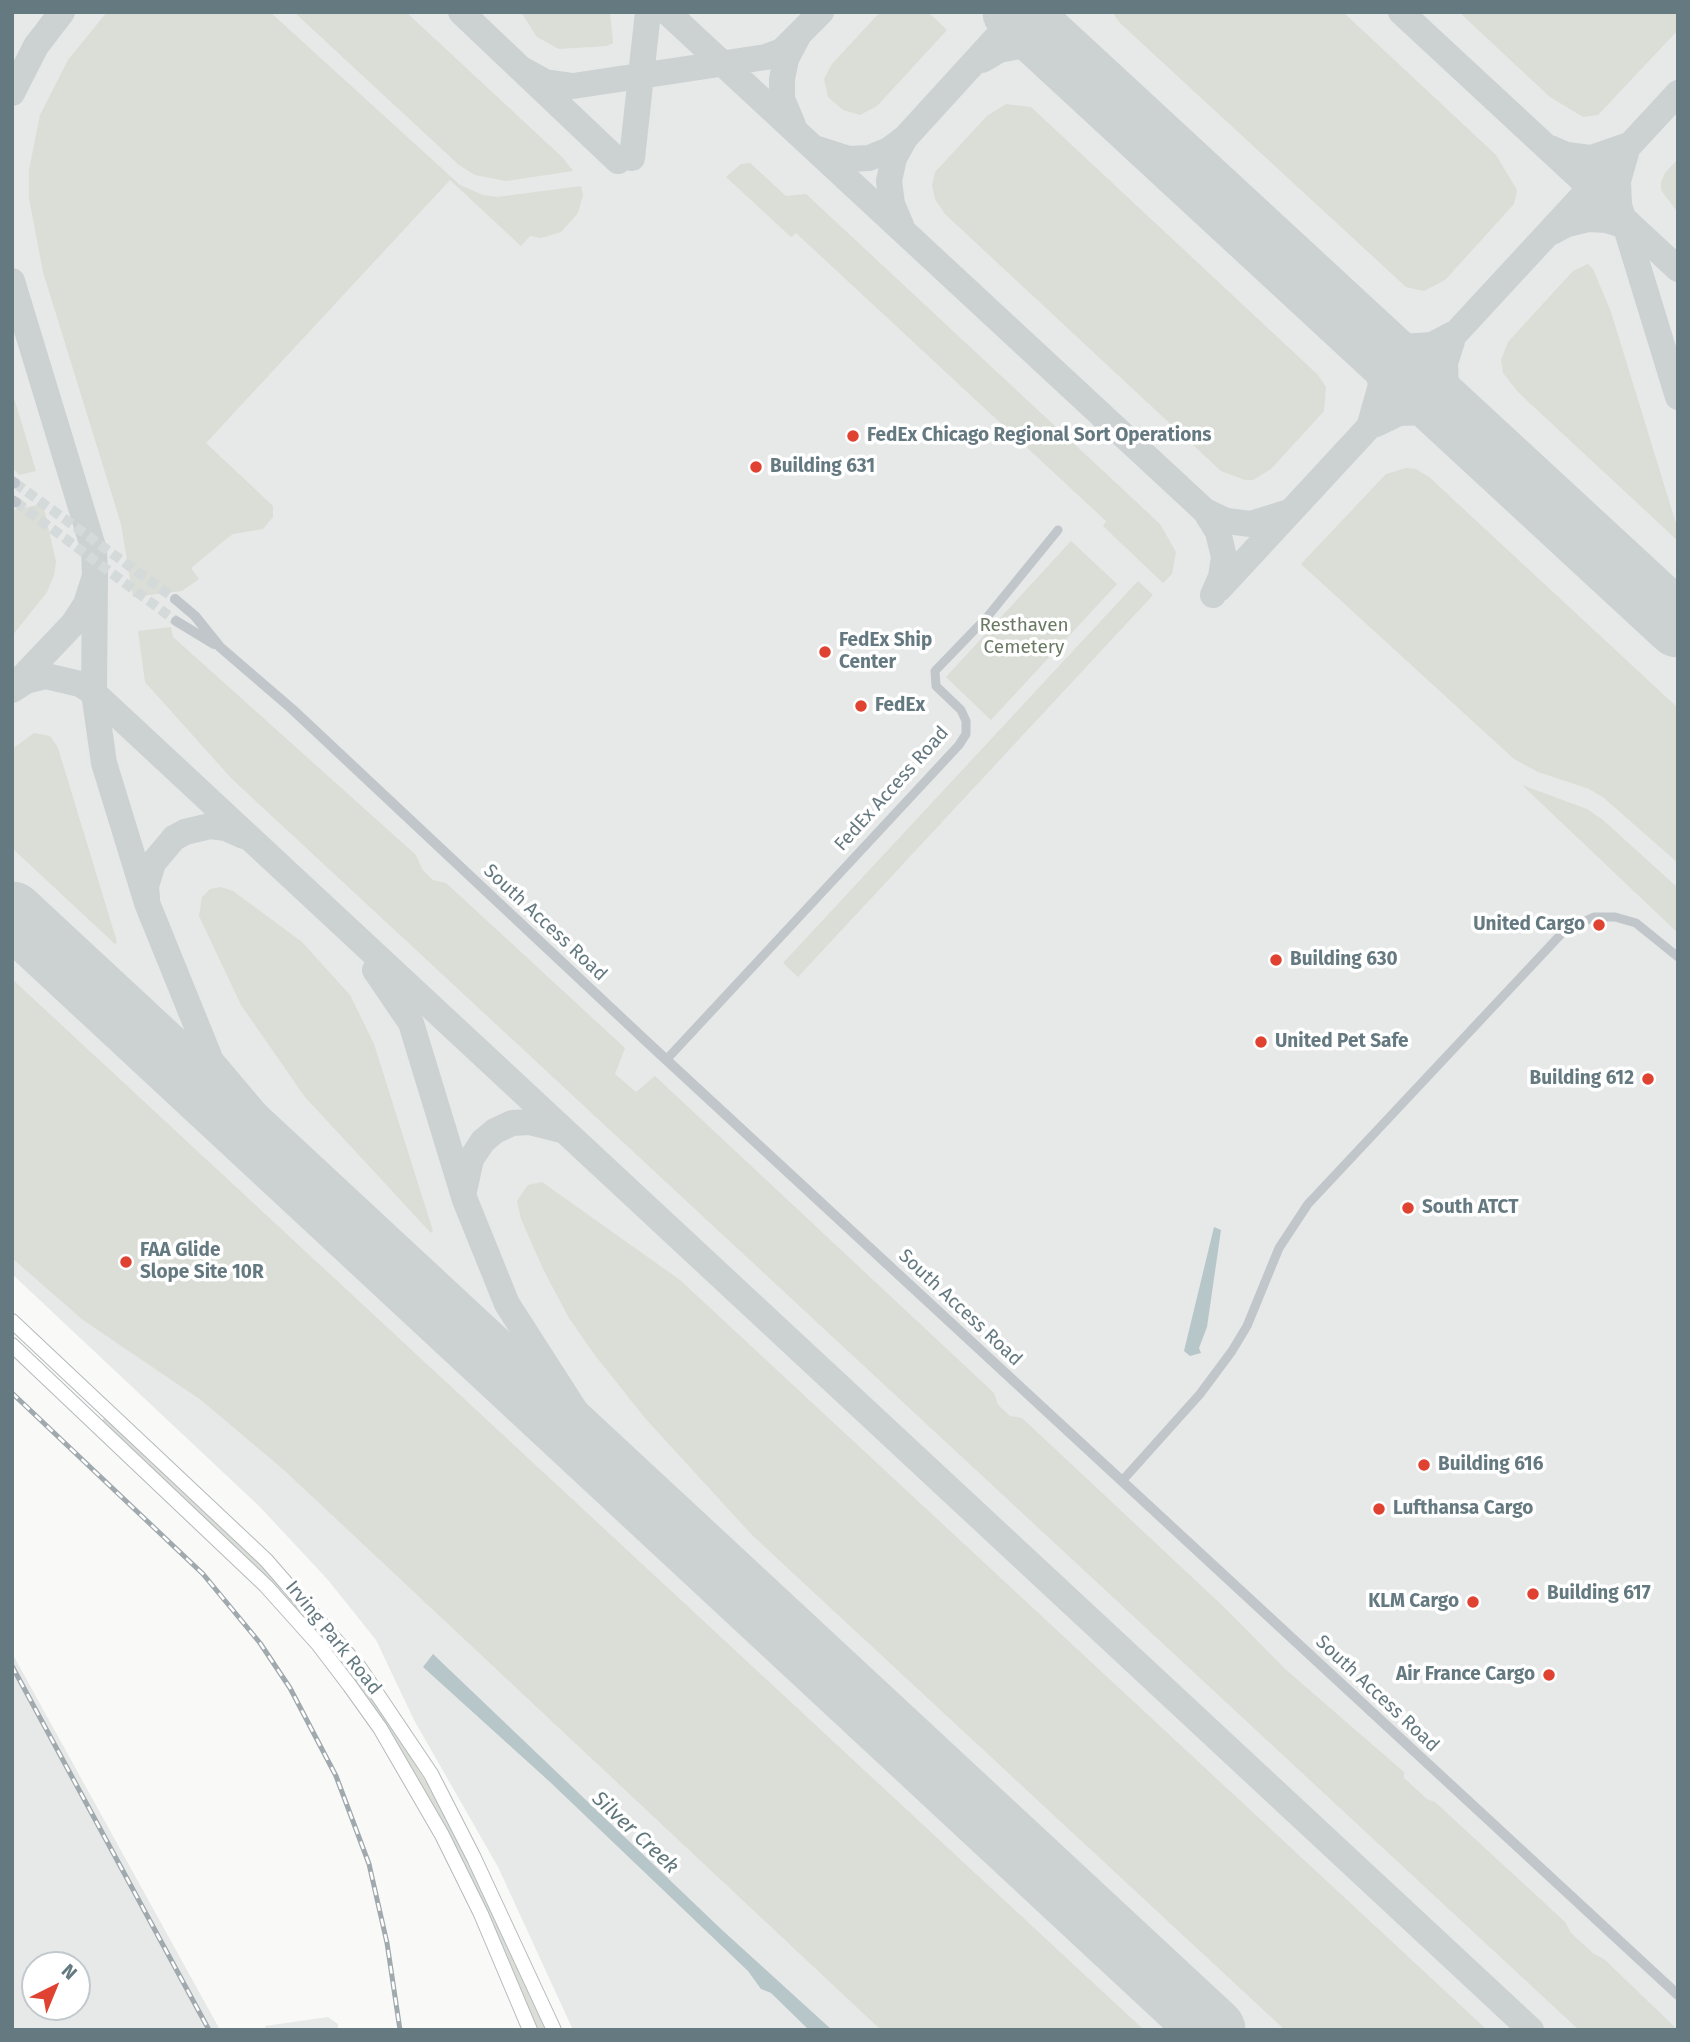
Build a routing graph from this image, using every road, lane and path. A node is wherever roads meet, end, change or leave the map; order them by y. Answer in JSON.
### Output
{"nodes":[{"id":1,"x":1058,"y":530,"type":"dead end"},
{"id":2,"x":175,"y":599,"type":"tunnel mouth"},
{"id":3,"x":176,"y":621,"type":"tunnel mouth"},
{"id":4,"x":220,"y":647,"type":"junction"},
{"id":5,"x":1678,"y":957,"type":"edge"},
{"id":6,"x":666,"y":1060,"type":"junction"},
{"id":7,"x":12,"y":1321,"type":"edge"},
{"id":8,"x":12,"y":1345,"type":"edge"},
{"id":9,"x":1122,"y":1481,"type":"junction"},
{"id":10,"x":1678,"y":1995,"type":"edge"},
{"id":11,"x":530,"y":2030,"type":"edge"},
{"id":12,"x":554,"y":2030,"type":"edge"}],
"edges":[{"from":1,"to":6,"type":"street","name":"FedEx Access Road"},
{"from":2,"to":4,"type":"street","name":"South Access Road"},
{"from":3,"to":4,"type":"street","name":"South Access Road"},
{"from":4,"to":6,"type":"street","name":"South Access Road"},
{"from":5,"to":9,"type":"street"},
{"from":6,"to":9,"type":"street","name":"South Access Road"},
{"from":7,"to":12,"type":"main road","name":"Irving Park Road"},
{"from":8,"to":11,"type":"main road","name":"Irving Park Road"},
{"from":9,"to":10,"type":"street","name":"South Access Road"}]}
